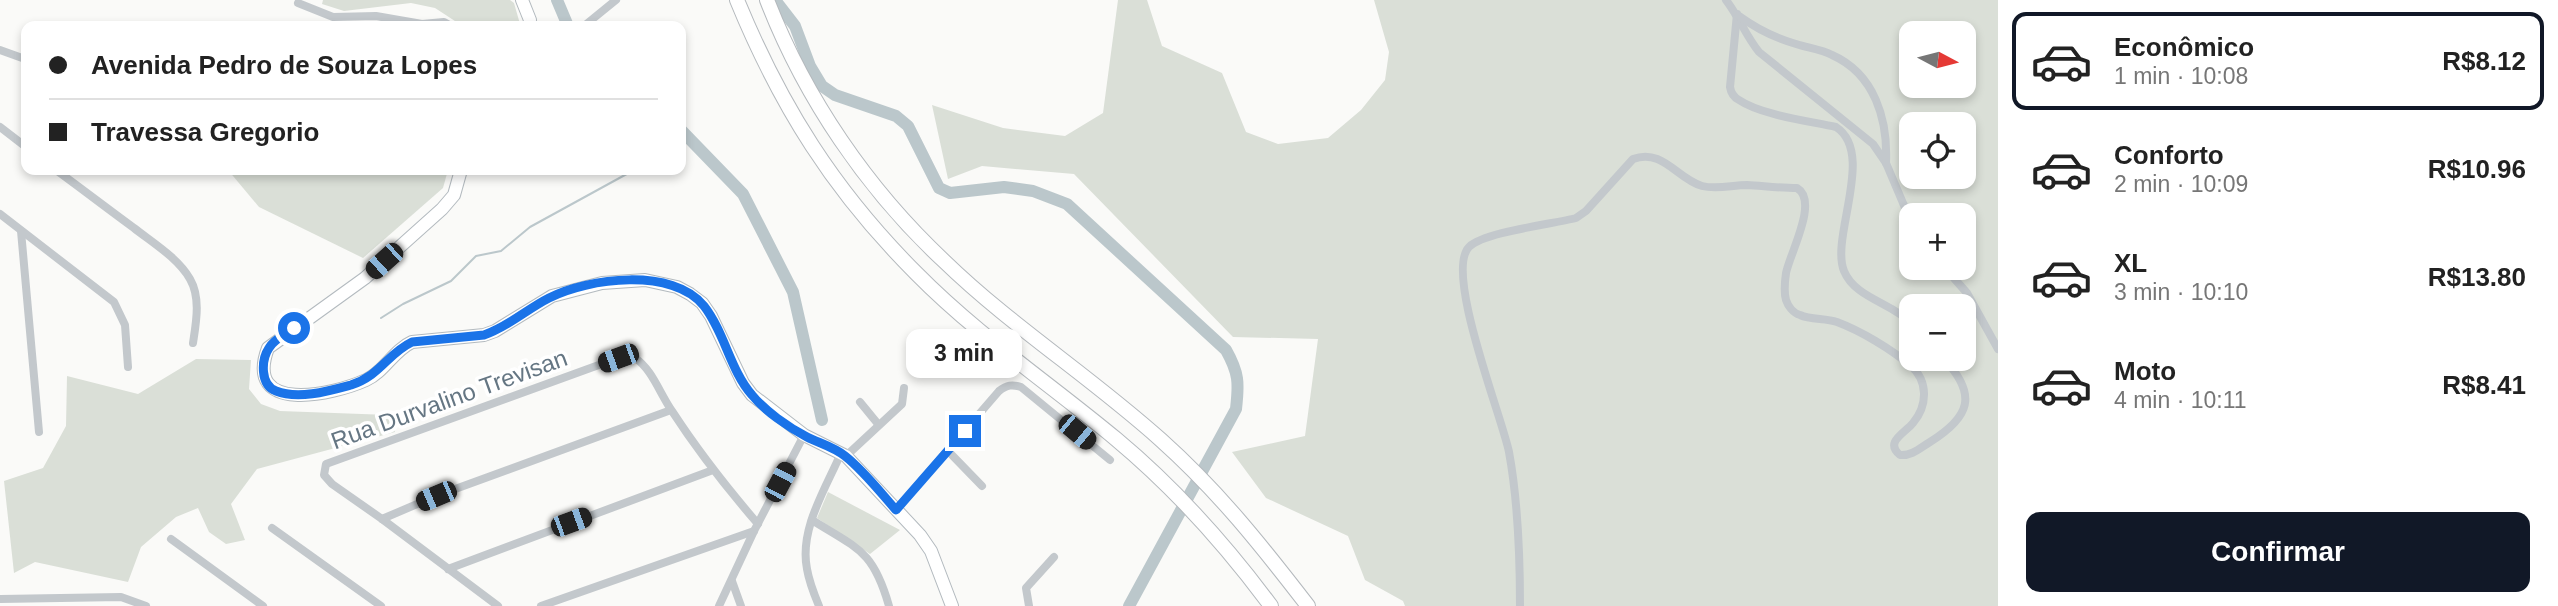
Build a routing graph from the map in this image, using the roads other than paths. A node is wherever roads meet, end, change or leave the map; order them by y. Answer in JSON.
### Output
{"nodes":[{"id":1,"x":522,"y":0,"type":"edge"},
{"id":2,"x":615,"y":0,"type":"edge"},
{"id":3,"x":737,"y":0,"type":"edge"},
{"id":4,"x":767,"y":0,"type":"edge"},
{"id":5,"x":1726,"y":0,"type":"edge"},
{"id":6,"x":298,"y":3,"type":"dead end"},
{"id":7,"x":1737,"y":14,"type":"junction"},
{"id":8,"x":405,"y":21,"type":"edge"},
{"id":9,"x":529,"y":21,"type":"edge"},
{"id":10,"x":590,"y":21,"type":"edge"},
{"id":11,"x":0,"y":50,"type":"edge"},
{"id":12,"x":21,"y":58,"type":"edge"},
{"id":13,"x":0,"y":127,"type":"edge"},
{"id":14,"x":21,"y":143,"type":"edge"},
{"id":15,"x":1886,"y":163,"type":"junction"},
{"id":16,"x":63,"y":175,"type":"edge"},
{"id":17,"x":460,"y":175,"type":"edge"},
{"id":18,"x":1903,"y":203,"type":"edge"},
{"id":19,"x":0,"y":214,"type":"edge"},
{"id":20,"x":21,"y":231,"type":"junction"},
{"id":21,"x":1954,"y":280,"type":"edge"},
{"id":22,"x":1899,"y":315,"type":"edge"},
{"id":23,"x":193,"y":343,"type":"dead end"},
{"id":24,"x":1998,"y":349,"type":"edge"},
{"id":25,"x":1899,"y":356,"type":"edge"},
{"id":26,"x":128,"y":367,"type":"dead end"},
{"id":27,"x":1916,"y":371,"type":"edge"},
{"id":28,"x":1956,"y":371,"type":"edge"},
{"id":29,"x":904,"y":388,"type":"dead end"},
{"id":30,"x":860,"y":401,"type":"dead end"},
{"id":31,"x":671,"y":410,"type":"junction"},
{"id":32,"x":878,"y":424,"type":"junction"},
{"id":33,"x":39,"y":432,"type":"dead end"},
{"id":34,"x":804,"y":435,"type":"junction"},
{"id":35,"x":948,"y":451,"type":"junction"},
{"id":36,"x":843,"y":455,"type":"junction"},
{"id":37,"x":1110,"y":460,"type":"dead end"},
{"id":38,"x":713,"y":470,"type":"junction"},
{"id":39,"x":982,"y":486,"type":"dead end"},
{"id":40,"x":896,"y":510,"type":"junction"},
{"id":41,"x":383,"y":519,"type":"junction"},
{"id":42,"x":812,"y":520,"type":"junction"},
{"id":43,"x":272,"y":528,"type":"dead end"},
{"id":44,"x":756,"y":528,"type":"junction"},
{"id":45,"x":171,"y":539,"type":"dead end"},
{"id":46,"x":1054,"y":556,"type":"dead end"},
{"id":47,"x":447,"y":569,"type":"junction"},
{"id":48,"x":732,"y":580,"type":"junction"},
{"id":49,"x":0,"y":599,"type":"edge"},
{"id":50,"x":146,"y":606,"type":"edge"},
{"id":51,"x":263,"y":606,"type":"edge"},
{"id":52,"x":381,"y":606,"type":"edge"},
{"id":53,"x":498,"y":606,"type":"edge"},
{"id":54,"x":541,"y":606,"type":"edge"},
{"id":55,"x":719,"y":606,"type":"edge"},
{"id":56,"x":741,"y":606,"type":"edge"},
{"id":57,"x":818,"y":606,"type":"edge"},
{"id":58,"x":889,"y":606,"type":"edge"},
{"id":59,"x":952,"y":606,"type":"edge"},
{"id":60,"x":1029,"y":606,"type":"edge"},
{"id":61,"x":1271,"y":606,"type":"edge"},
{"id":62,"x":1308,"y":606,"type":"edge"},
{"id":63,"x":1520,"y":606,"type":"edge"}],
"edges":[{"from":1,"to":9,"type":"main road"},
{"from":2,"to":10,"type":"street"},
{"from":3,"to":61,"type":"highway"},
{"from":4,"to":62,"type":"highway"},
{"from":5,"to":7,"type":"street"},
{"from":6,"to":8,"type":"street"},
{"from":7,"to":15,"type":"street"},
{"from":7,"to":15,"type":"street"},
{"from":7,"to":22,"type":"street"},
{"from":11,"to":12,"type":"street"},
{"from":13,"to":14,"type":"street"},
{"from":15,"to":18,"type":"street"},
{"from":16,"to":23,"type":"street"},
{"from":17,"to":34,"type":"main road"},
{"from":19,"to":20,"type":"street"},
{"from":20,"to":26,"type":"street"},
{"from":20,"to":33,"type":"street"},
{"from":21,"to":24,"type":"street"},
{"from":25,"to":63,"type":"street"},
{"from":27,"to":28,"type":"street"},
{"from":29,"to":32,"type":"street"},
{"from":30,"to":32,"type":"street"},
{"from":31,"to":38,"type":"street"},
{"from":31,"to":41,"type":"street"},
{"from":31,"to":41,"type":"street","name":"Rua Durvalino Trevisan"},
{"from":32,"to":36,"type":"street"},
{"from":34,"to":36,"type":"main road"},
{"from":34,"to":44,"type":"street"},
{"from":35,"to":37,"type":"street"},
{"from":35,"to":39,"type":"street"},
{"from":35,"to":40,"type":"street"},
{"from":36,"to":40,"type":"main road"},
{"from":36,"to":42,"type":"street"},
{"from":38,"to":44,"type":"street"},
{"from":38,"to":47,"type":"street"},
{"from":40,"to":59,"type":"main road"},
{"from":41,"to":47,"type":"street"},
{"from":42,"to":57,"type":"street"},
{"from":42,"to":58,"type":"street"},
{"from":43,"to":52,"type":"street"},
{"from":44,"to":48,"type":"street"},
{"from":44,"to":54,"type":"street"},
{"from":45,"to":51,"type":"street"},
{"from":46,"to":60,"type":"street"},
{"from":47,"to":53,"type":"street"},
{"from":48,"to":55,"type":"street"},
{"from":48,"to":56,"type":"street"},
{"from":49,"to":50,"type":"street"}]}
